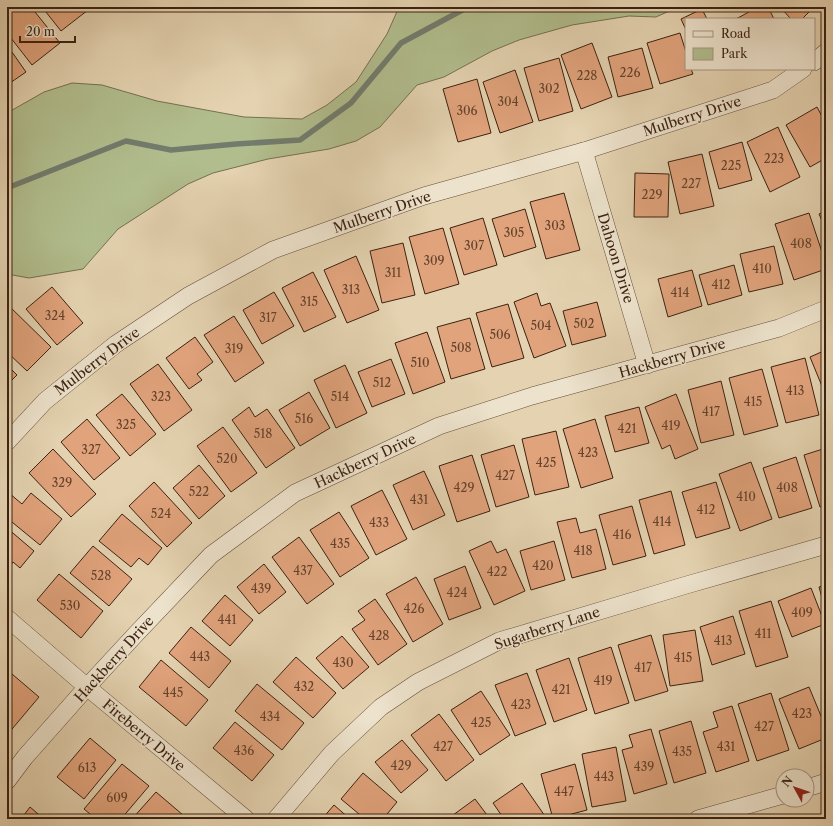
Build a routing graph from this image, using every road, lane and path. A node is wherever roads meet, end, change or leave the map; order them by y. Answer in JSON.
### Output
{"nodes":[{"id":1,"x":826,"y":52,"type":"edge"},
{"id":2,"x":815,"y":61,"type":"edge"},
{"id":3,"x":802,"y":70,"type":"edge"},
{"id":4,"x":584,"y":151,"type":"junction"},
{"id":5,"x":826,"y":309,"type":"edge"},
{"id":6,"x":648,"y":365,"type":"junction"},
{"id":7,"x":7,"y":442,"type":"edge"},
{"id":8,"x":826,"y":545,"type":"edge"},
{"id":9,"x":7,"y":618,"type":"edge"},
{"id":10,"x":87,"y":688,"type":"junction"},
{"id":11,"x":7,"y":780,"type":"edge"},
{"id":12,"x":826,"y":782,"type":"edge"},
{"id":13,"x":815,"y":785,"type":"edge"},
{"id":14,"x":775,"y":797,"type":"edge"},
{"id":15,"x":246,"y":819,"type":"edge"},
{"id":16,"x":276,"y":819,"type":"edge"},
{"id":17,"x":698,"y":819,"type":"edge"}],
"edges":[{"from":1,"to":2,"type":"street"},
{"from":3,"to":4,"type":"street","name":"Mulberry Drive"},
{"from":4,"to":6,"type":"street","name":"Dahoon Drive"},
{"from":4,"to":7,"type":"street","name":"Mulberry Drive"},
{"from":5,"to":6,"type":"street","name":"Hackberry Drive"},
{"from":6,"to":10,"type":"street","name":"Hackberry Drive"},
{"from":8,"to":16,"type":"street","name":"Sugarberry Lane"},
{"from":9,"to":10,"type":"street","name":"Fireberry Drive"},
{"from":10,"to":11,"type":"street","name":"Hackberry Drive"},
{"from":10,"to":15,"type":"street","name":"Fireberry Drive"},
{"from":12,"to":13,"type":"street"},
{"from":14,"to":17,"type":"street"}]}
